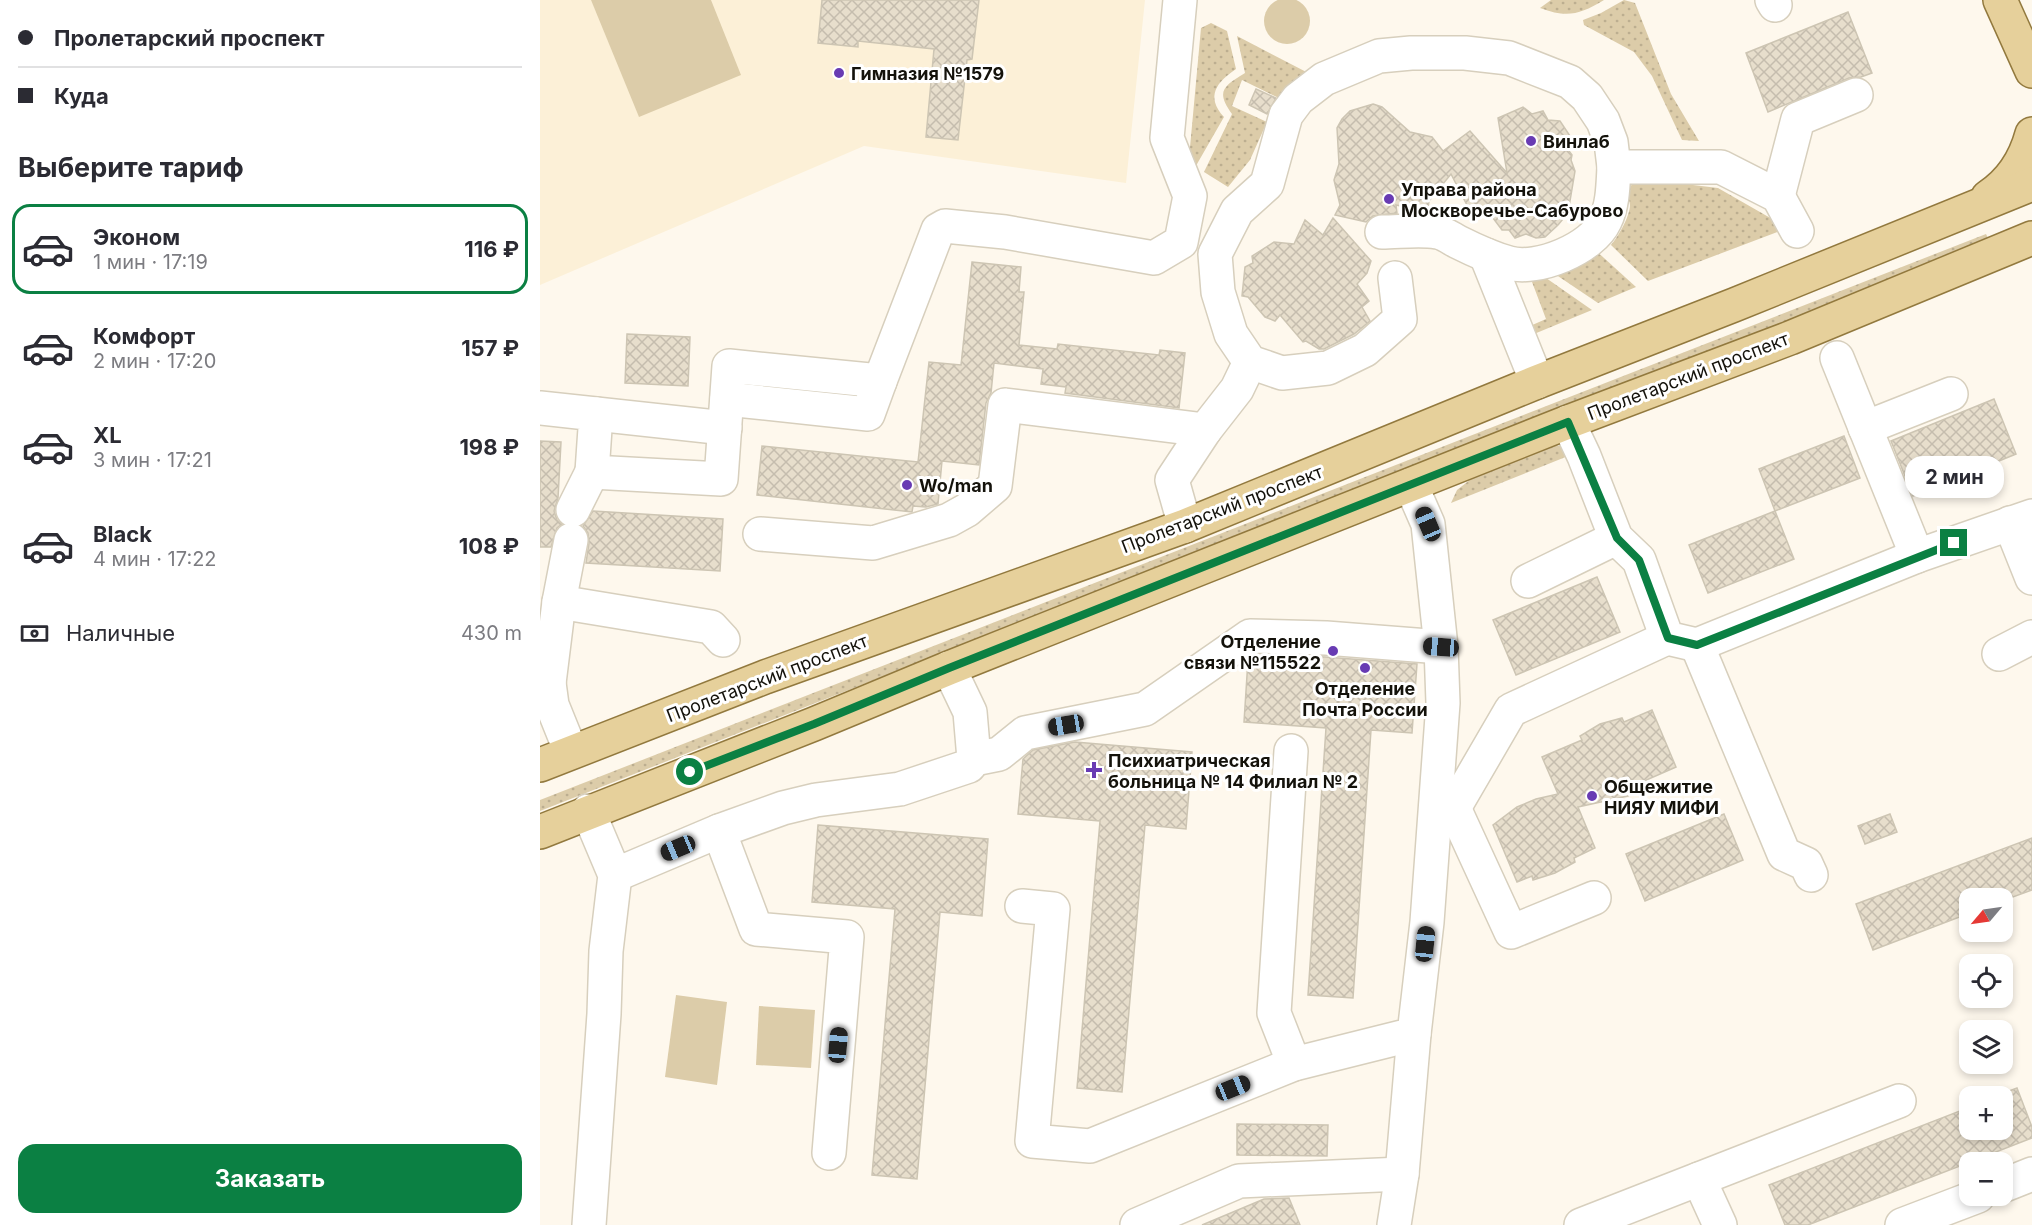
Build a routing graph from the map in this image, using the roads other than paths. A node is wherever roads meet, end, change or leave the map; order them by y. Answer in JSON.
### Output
{"nodes":[{"id":1,"x":1179,"y":0,"type":"edge"},
{"id":2,"x":2000,"y":0,"type":"edge"},
{"id":3,"x":2032,"y":71,"type":"edge"},
{"id":4,"x":1856,"y":95,"type":"dead end"},
{"id":5,"x":2032,"y":134,"type":"edge"},
{"id":6,"x":1614,"y":167,"type":"junction"},
{"id":7,"x":2032,"y":184,"type":"edge"},
{"id":8,"x":1190,"y":196,"type":"junction"},
{"id":9,"x":1778,"y":196,"type":"junction"},
{"id":10,"x":1966,"y":212,"type":"junction"},
{"id":11,"x":1229,"y":227,"type":"junction"},
{"id":12,"x":1797,"y":231,"type":"dead end"},
{"id":13,"x":1382,"y":232,"type":"dead end"},
{"id":14,"x":2032,"y":238,"type":"edge"},
{"id":15,"x":2032,"y":253,"type":"edge"},
{"id":16,"x":1486,"y":255,"type":"junction"},
{"id":17,"x":1984,"y":258,"type":"junction"},
{"id":18,"x":1395,"y":278,"type":"dead end"},
{"id":19,"x":1837,"y":358,"type":"dead end"},
{"id":20,"x":1250,"y":362,"type":"junction"},
{"id":21,"x":1537,"y":382,"type":"junction"},
{"id":22,"x":1951,"y":394,"type":"dead end"},
{"id":23,"x":540,"y":408,"type":"edge"},
{"id":24,"x":596,"y":414,"type":"junction"},
{"id":25,"x":726,"y":414,"type":"junction"},
{"id":26,"x":1568,"y":422,"type":"junction"},
{"id":27,"x":1865,"y":428,"type":"junction"},
{"id":28,"x":1205,"y":430,"type":"junction"},
{"id":29,"x":592,"y":472,"type":"junction"},
{"id":30,"x":1411,"y":485,"type":"junction"},
{"id":31,"x":2021,"y":520,"type":"edge"},
{"id":32,"x":1185,"y":526,"type":"junction"},
{"id":33,"x":760,"y":534,"type":"dead end"},
{"id":34,"x":1617,"y":538,"type":"junction"},
{"id":35,"x":1917,"y":556,"type":"junction"},
{"id":36,"x":2032,"y":578,"type":"edge"},
{"id":37,"x":1528,"y":581,"type":"dead end"},
{"id":38,"x":559,"y":602,"type":"junction"},
{"id":39,"x":2032,"y":638,"type":"edge"},
{"id":40,"x":723,"y":640,"type":"dead end"},
{"id":41,"x":1682,"y":641,"type":"junction"},
{"id":42,"x":1441,"y":647,"type":"junction"},
{"id":43,"x":1999,"y":654,"type":"dead end"},
{"id":44,"x":949,"y":668,"type":"junction"},
{"id":45,"x":544,"y":685,"type":"edge"},
{"id":46,"x":1291,"y":751,"type":"dead end"},
{"id":47,"x":571,"y":752,"type":"junction"},
{"id":48,"x":974,"y":759,"type":"junction"},
{"id":49,"x":540,"y":765,"type":"edge"},
{"id":50,"x":1445,"y":808,"type":"junction"},
{"id":51,"x":588,"y":812,"type":"junction"},
{"id":52,"x":719,"y":831,"type":"junction"},
{"id":53,"x":540,"y":832,"type":"edge"},
{"id":54,"x":615,"y":875,"type":"junction"},
{"id":55,"x":1810,"y":875,"type":"dead end"},
{"id":56,"x":1594,"y":898,"type":"dead end"},
{"id":57,"x":1022,"y":906,"type":"dead end"},
{"id":58,"x":1414,"y":1034,"type":"junction"},
{"id":59,"x":1294,"y":1064,"type":"junction"},
{"id":60,"x":1899,"y":1101,"type":"dead end"},
{"id":61,"x":829,"y":1153,"type":"dead end"},
{"id":62,"x":1402,"y":1173,"type":"junction"},
{"id":63,"x":2032,"y":1174,"type":"edge"},
{"id":64,"x":1699,"y":1179,"type":"junction"},
{"id":65,"x":2013,"y":1182,"type":"edge"},
{"id":66,"x":1959,"y":1203,"type":"edge"},
{"id":67,"x":589,"y":1225,"type":"edge"},
{"id":68,"x":1137,"y":1225,"type":"edge"},
{"id":69,"x":1394,"y":1225,"type":"edge"},
{"id":70,"x":1581,"y":1225,"type":"edge"},
{"id":71,"x":1720,"y":1225,"type":"edge"},
{"id":72,"x":1902,"y":1225,"type":"edge"}],
"edges":[{"from":1,"to":8,"type":"lane"},
{"from":2,"to":3,"type":"main road"},
{"from":4,"to":9,"type":"lane"},
{"from":5,"to":10,"type":"main road"},
{"from":6,"to":9,"type":"lane"},
{"from":6,"to":11,"type":"lane"},
{"from":6,"to":16,"type":"lane"},
{"from":7,"to":10,"type":"main road","name":"Пролетарский проспект"},
{"from":8,"to":11,"type":"lane"},
{"from":8,"to":25,"type":"lane"},
{"from":9,"to":12,"type":"lane"},
{"from":10,"to":21,"type":"main road","name":"Пролетарский проспект"},
{"from":11,"to":20,"type":"lane"},
{"from":13,"to":16,"type":"lane"},
{"from":14,"to":17,"type":"main road","name":"Пролетарский проспект"},
{"from":15,"to":17,"type":"main road"},
{"from":16,"to":21,"type":"lane"},
{"from":17,"to":26,"type":"main road","name":"Пролетарский проспект"},
{"from":18,"to":20,"type":"lane"},
{"from":19,"to":27,"type":"lane"},
{"from":20,"to":28,"type":"lane"},
{"from":21,"to":32,"type":"main road","name":"Пролетарский проспект"},
{"from":22,"to":27,"type":"lane"},
{"from":23,"to":24,"type":"lane"},
{"from":24,"to":25,"type":"lane"},
{"from":24,"to":29,"type":"lane"},
{"from":25,"to":29,"type":"lane"},
{"from":26,"to":30,"type":"main road","name":"Пролетарский проспект"},
{"from":26,"to":34,"type":"lane"},
{"from":27,"to":35,"type":"lane"},
{"from":28,"to":32,"type":"lane"},
{"from":28,"to":33,"type":"lane"},
{"from":29,"to":38,"type":"lane"},
{"from":30,"to":42,"type":"lane"},
{"from":30,"to":44,"type":"main road","name":"Пролетарский проспект"},
{"from":31,"to":35,"type":"lane"},
{"from":31,"to":36,"type":"lane"},
{"from":32,"to":47,"type":"main road","name":"Пролетарский проспект"},
{"from":34,"to":37,"type":"lane"},
{"from":34,"to":41,"type":"lane"},
{"from":35,"to":41,"type":"lane"},
{"from":38,"to":40,"type":"lane"},
{"from":38,"to":45,"type":"lane"},
{"from":39,"to":43,"type":"lane"},
{"from":41,"to":50,"type":"lane"},
{"from":41,"to":55,"type":"lane"},
{"from":42,"to":48,"type":"lane"},
{"from":42,"to":50,"type":"lane"},
{"from":44,"to":48,"type":"lane"},
{"from":44,"to":51,"type":"main road","name":"Пролетарский проспект"},
{"from":45,"to":47,"type":"lane"},
{"from":46,"to":59,"type":"lane"},
{"from":47,"to":49,"type":"main road","name":"Пролетарский проспект"},
{"from":48,"to":52,"type":"lane"},
{"from":50,"to":56,"type":"lane"},
{"from":50,"to":58,"type":"lane"},
{"from":51,"to":53,"type":"main road","name":"Пролетарский проспект"},
{"from":51,"to":54,"type":"lane"},
{"from":52,"to":54,"type":"lane"},
{"from":52,"to":61,"type":"lane"},
{"from":54,"to":67,"type":"lane"},
{"from":57,"to":59,"type":"lane"},
{"from":58,"to":59,"type":"lane"},
{"from":58,"to":62,"type":"lane"},
{"from":60,"to":64,"type":"lane"},
{"from":62,"to":68,"type":"lane"},
{"from":62,"to":69,"type":"lane"},
{"from":63,"to":65,"type":"lane"},
{"from":64,"to":70,"type":"lane"},
{"from":64,"to":71,"type":"lane"},
{"from":66,"to":72,"type":"lane"}]}
